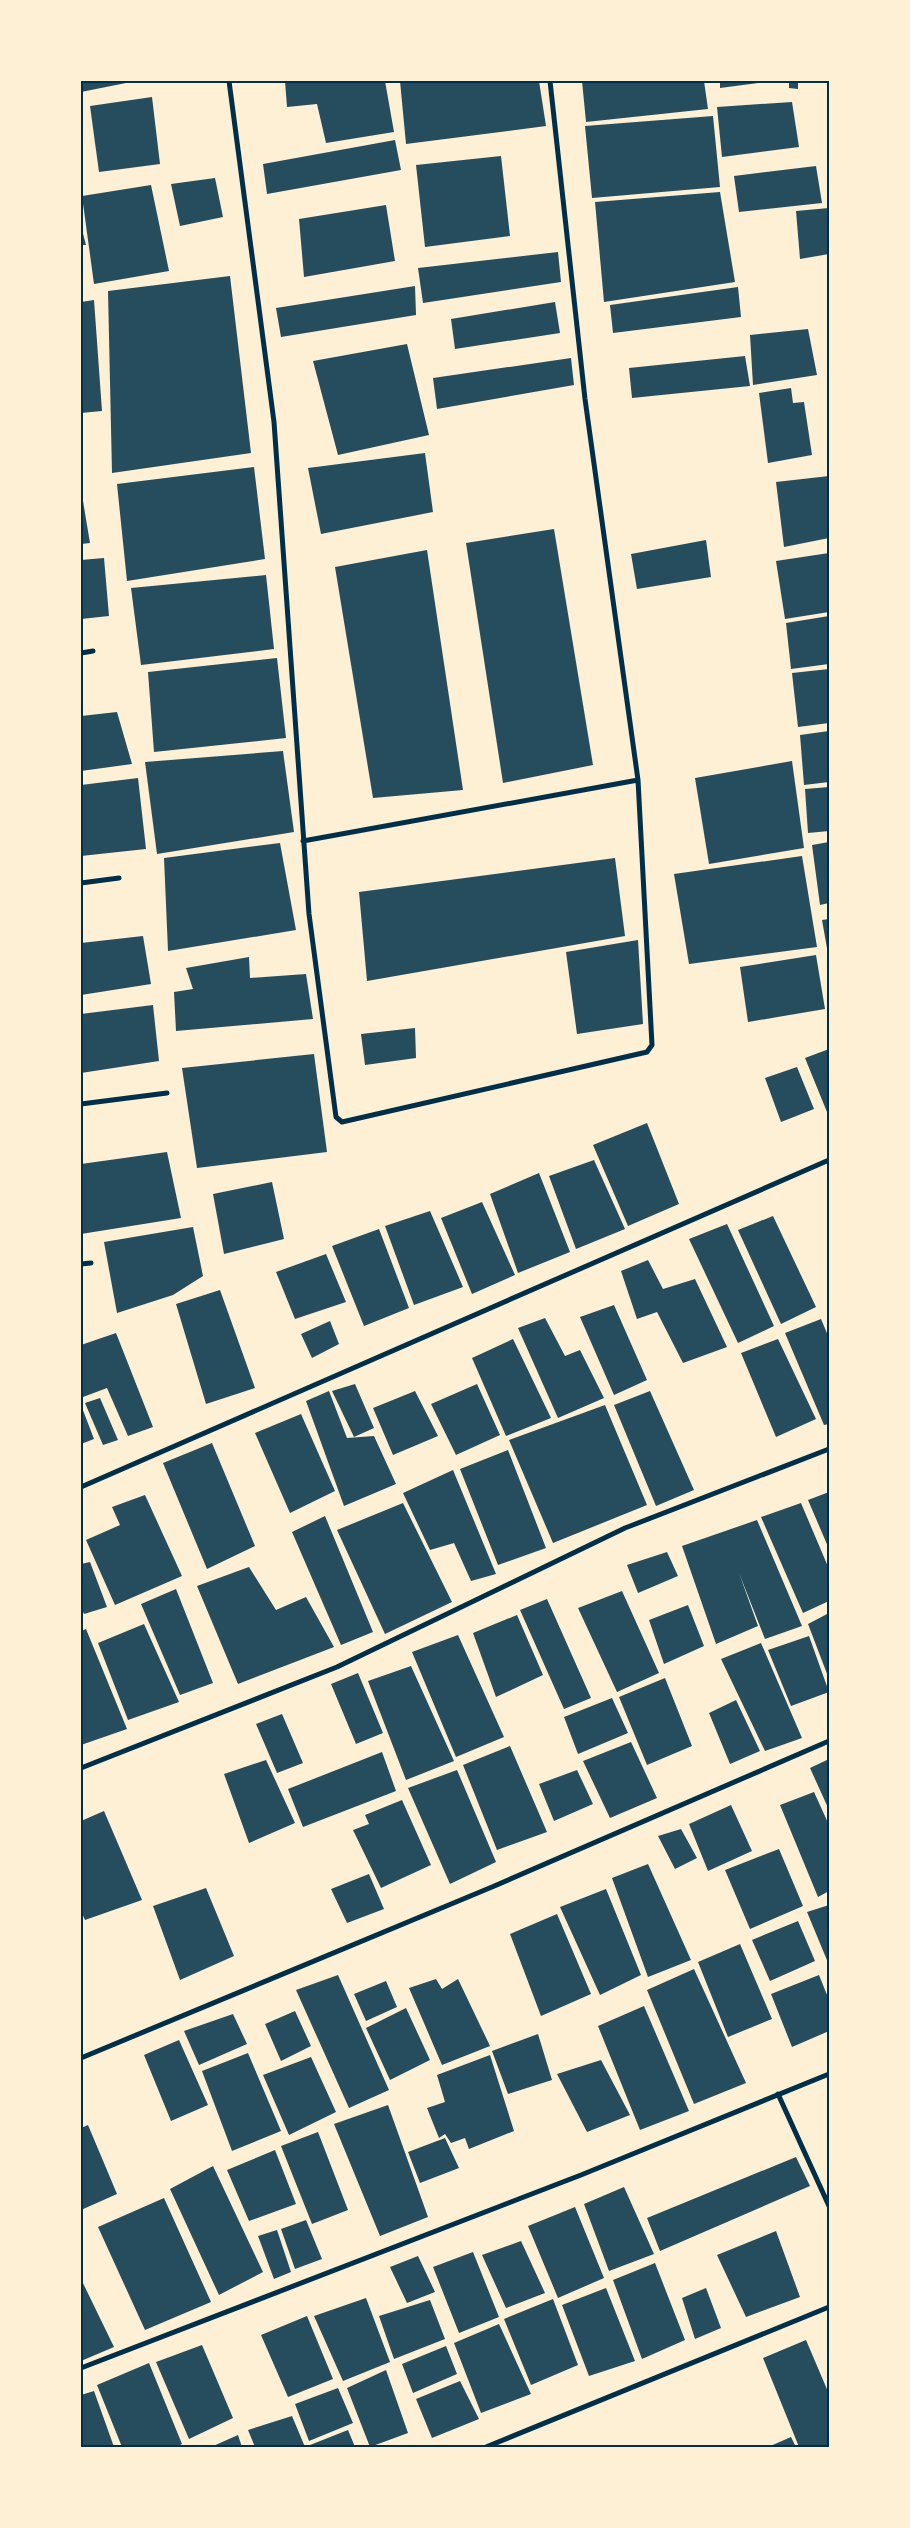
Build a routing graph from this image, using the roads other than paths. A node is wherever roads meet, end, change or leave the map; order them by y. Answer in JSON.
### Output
{"nodes":[{"id":1,"x":229,"y":81,"type":"edge"},
{"id":2,"x":550,"y":81,"type":"edge"},
{"id":3,"x":93,"y":652,"type":"dead end"},
{"id":4,"x":81,"y":653,"type":"edge"},
{"id":5,"x":638,"y":780,"type":"junction"},
{"id":6,"x":303,"y":841,"type":"junction"},
{"id":7,"x":119,"y":878,"type":"dead end"},
{"id":8,"x":81,"y":883,"type":"edge"},
{"id":9,"x":167,"y":1093,"type":"dead end"},
{"id":10,"x":81,"y":1104,"type":"edge"},
{"id":11,"x":829,"y":1160,"type":"edge"},
{"id":12,"x":91,"y":1263,"type":"dead end"},
{"id":13,"x":81,"y":1264,"type":"edge"},
{"id":14,"x":829,"y":1449,"type":"edge"},
{"id":15,"x":81,"y":1487,"type":"edge"},
{"id":16,"x":829,"y":1740,"type":"edge"},
{"id":17,"x":81,"y":1768,"type":"edge"},
{"id":18,"x":81,"y":2058,"type":"edge"},
{"id":19,"x":829,"y":2074,"type":"edge"},
{"id":20,"x":778,"y":2094,"type":"junction"},
{"id":21,"x":829,"y":2206,"type":"edge"},
{"id":22,"x":829,"y":2307,"type":"edge"},
{"id":23,"x":81,"y":2368,"type":"edge"},
{"id":24,"x":486,"y":2447,"type":"edge"}],
"edges":[{"from":1,"to":6,"type":"street"},
{"from":2,"to":5,"type":"street"},
{"from":3,"to":4,"type":"street"},
{"from":5,"to":6,"type":"street"},
{"from":5,"to":6,"type":"street"},
{"from":7,"to":8,"type":"street"},
{"from":9,"to":10,"type":"street"},
{"from":11,"to":15,"type":"street"},
{"from":12,"to":13,"type":"street"},
{"from":14,"to":17,"type":"street"},
{"from":16,"to":18,"type":"street"},
{"from":19,"to":20,"type":"street"},
{"from":20,"to":21,"type":"street"},
{"from":20,"to":23,"type":"street"},
{"from":22,"to":24,"type":"street"}]}
